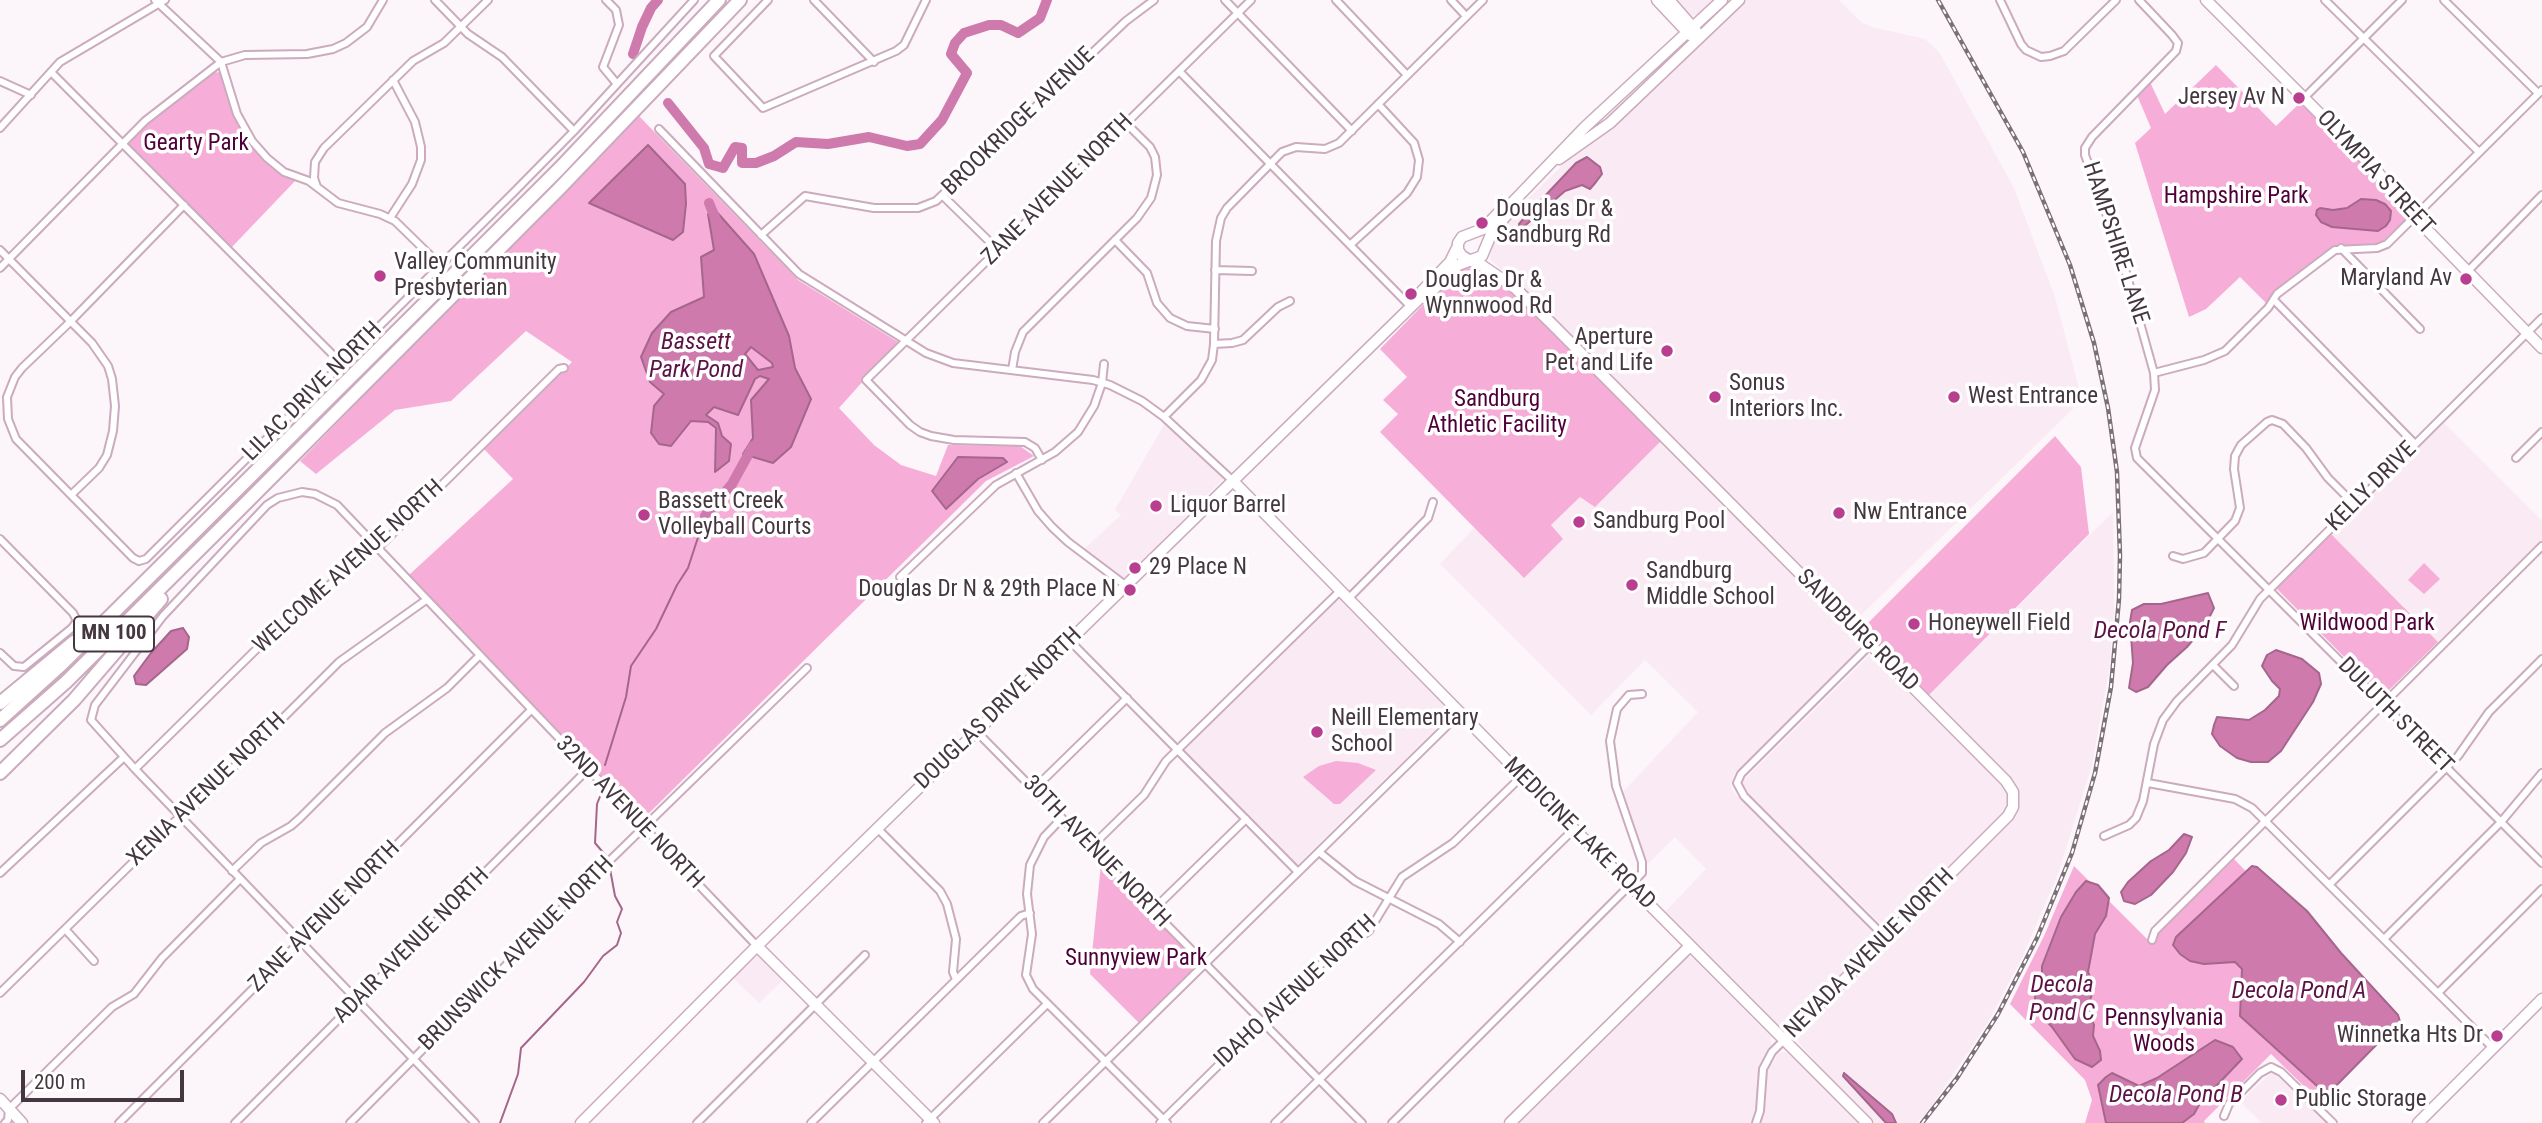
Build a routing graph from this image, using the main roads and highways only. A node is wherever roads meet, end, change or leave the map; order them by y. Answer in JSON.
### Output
{"nodes":[{"id":1,"x":719,"y":0,"type":"edge"},
{"id":2,"x":740,"y":0,"type":"edge"},
{"id":3,"x":225,"y":524,"type":"junction"},
{"id":4,"x":136,"y":591,"type":"junction"},
{"id":5,"x":0,"y":703,"type":"edge"},
{"id":6,"x":0,"y":720,"type":"edge"},
{"id":7,"x":0,"y":740,"type":"edge"},
{"id":8,"x":0,"y":773,"type":"edge"}],
"edges":[{"from":1,"to":4,"type":"highway","number":"MN 100"},
{"from":2,"to":3,"type":"highway","number":"MN 100"},
{"from":3,"to":7,"type":"highway","number":"MN 100"},
{"from":3,"to":8,"type":"highway"},
{"from":4,"to":5,"type":"highway"},
{"from":4,"to":6,"type":"highway","number":"MN 100"}]}
